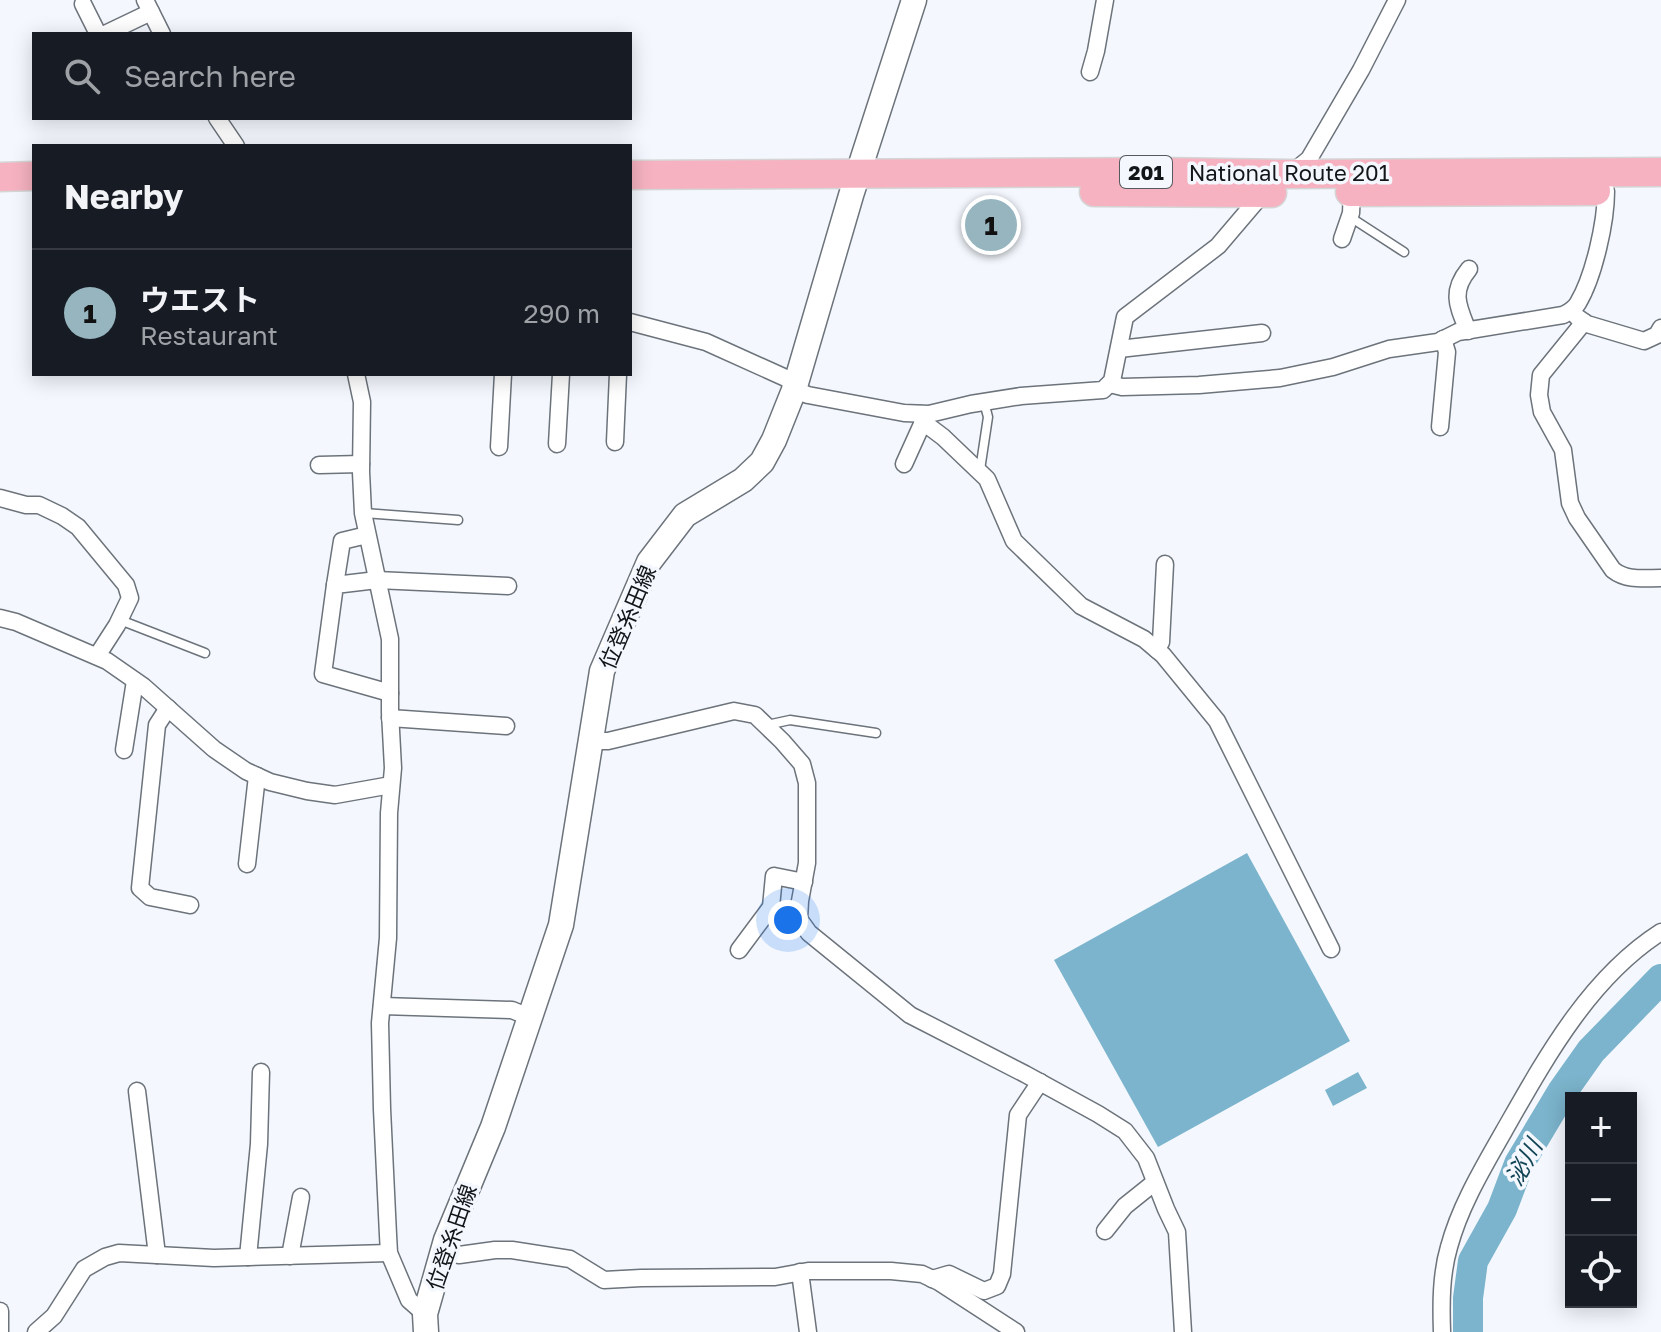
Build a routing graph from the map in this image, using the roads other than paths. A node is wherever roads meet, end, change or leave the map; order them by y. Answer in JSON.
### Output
{"nodes":[{"id":1,"x":914,"y":0,"type":"edge"},
{"id":2,"x":1105,"y":0,"type":"edge"},
{"id":3,"x":1397,"y":0,"type":"edge"},
{"id":4,"x":83,"y":4,"type":"dead end"},
{"id":5,"x":148,"y":6,"type":"edge"},
{"id":6,"x":97,"y":32,"type":"edge"},
{"id":7,"x":108,"y":32,"type":"edge"},
{"id":8,"x":161,"y":32,"type":"edge"},
{"id":9,"x":1090,"y":72,"type":"dead end"},
{"id":10,"x":218,"y":120,"type":"edge"},
{"id":11,"x":235,"y":144,"type":"edge"},
{"id":12,"x":1661,"y":172,"type":"edge"},
{"id":13,"x":1291,"y":174,"type":"junction"},
{"id":14,"x":632,"y":175,"type":"edge"},
{"id":15,"x":32,"y":176,"type":"edge"},
{"id":16,"x":0,"y":177,"type":"edge"},
{"id":17,"x":855,"y":184,"type":"junction"},
{"id":18,"x":32,"y":191,"type":"edge"},
{"id":19,"x":1606,"y":191,"type":"junction"},
{"id":20,"x":1661,"y":191,"type":"edge"},
{"id":21,"x":0,"y":192,"type":"edge"},
{"id":22,"x":1262,"y":193,"type":"junction"},
{"id":23,"x":632,"y":194,"type":"edge"},
{"id":24,"x":1351,"y":204,"type":"junction"},
{"id":25,"x":1342,"y":239,"type":"dead end"},
{"id":26,"x":1404,"y":252,"type":"dead end"},
{"id":27,"x":1469,"y":269,"type":"dead end"},
{"id":28,"x":1577,"y":317,"type":"junction"},
{"id":29,"x":632,"y":323,"type":"edge"},
{"id":30,"x":1661,"y":328,"type":"edge"},
{"id":31,"x":1468,"y":331,"type":"junction"},
{"id":32,"x":1262,"y":333,"type":"dead end"},
{"id":33,"x":1443,"y":339,"type":"junction"},
{"id":34,"x":1119,"y":349,"type":"junction"},
{"id":35,"x":356,"y":376,"type":"edge"},
{"id":36,"x":503,"y":376,"type":"edge"},
{"id":37,"x":561,"y":376,"type":"edge"},
{"id":38,"x":618,"y":376,"type":"edge"},
{"id":39,"x":1110,"y":384,"type":"junction"},
{"id":40,"x":794,"y":390,"type":"junction"},
{"id":41,"x":984,"y":402,"type":"junction"},
{"id":42,"x":922,"y":418,"type":"junction"},
{"id":43,"x":1440,"y":427,"type":"dead end"},
{"id":44,"x":615,"y":442,"type":"dead end"},
{"id":45,"x":557,"y":444,"type":"dead end"},
{"id":46,"x":499,"y":447,"type":"dead end"},
{"id":47,"x":361,"y":464,"type":"junction"},
{"id":48,"x":904,"y":464,"type":"dead end"},
{"id":49,"x":319,"y":465,"type":"dead end"},
{"id":50,"x":979,"y":471,"type":"junction"},
{"id":51,"x":0,"y":498,"type":"edge"},
{"id":52,"x":363,"y":513,"type":"junction"},
{"id":53,"x":458,"y":520,"type":"dead end"},
{"id":54,"x":367,"y":535,"type":"junction"},
{"id":55,"x":1165,"y":564,"type":"dead end"},
{"id":56,"x":1661,"y":578,"type":"edge"},
{"id":57,"x":377,"y":580,"type":"junction"},
{"id":58,"x":335,"y":585,"type":"junction"},
{"id":59,"x":508,"y":586,"type":"dead end"},
{"id":60,"x":0,"y":618,"type":"edge"},
{"id":61,"x":119,"y":620,"type":"junction"},
{"id":62,"x":1157,"y":650,"type":"junction"},
{"id":63,"x":205,"y":653,"type":"dead end"},
{"id":64,"x":97,"y":656,"type":"junction"},
{"id":65,"x":135,"y":681,"type":"junction"},
{"id":66,"x":390,"y":693,"type":"junction"},
{"id":67,"x":168,"y":708,"type":"junction"},
{"id":68,"x":390,"y":718,"type":"junction"},
{"id":69,"x":506,"y":726,"type":"dead end"},
{"id":70,"x":766,"y":726,"type":"junction"},
{"id":71,"x":876,"y":733,"type":"dead end"},
{"id":72,"x":589,"y":741,"type":"junction"},
{"id":73,"x":124,"y":750,"type":"dead end"},
{"id":74,"x":257,"y":776,"type":"junction"},
{"id":75,"x":391,"y":785,"type":"junction"},
{"id":76,"x":247,"y":864,"type":"dead end"},
{"id":77,"x":804,"y":882,"type":"junction"},
{"id":78,"x":190,"y":905,"type":"dead end"},
{"id":79,"x":1661,"y":932,"type":"edge"},
{"id":80,"x":1331,"y":949,"type":"dead end"},
{"id":81,"x":739,"y":950,"type":"dead end"},
{"id":82,"x":382,"y":1006,"type":"junction"},
{"id":83,"x":529,"y":1017,"type":"junction"},
{"id":84,"x":261,"y":1072,"type":"dead end"},
{"id":85,"x":1040,"y":1082,"type":"junction"},
{"id":86,"x":137,"y":1091,"type":"dead end"},
{"id":87,"x":1155,"y":1182,"type":"junction"},
{"id":88,"x":301,"y":1197,"type":"dead end"},
{"id":89,"x":1105,"y":1231,"type":"dead end"},
{"id":90,"x":443,"y":1251,"type":"junction"},
{"id":91,"x":389,"y":1253,"type":"junction"},
{"id":92,"x":157,"y":1255,"type":"junction"},
{"id":93,"x":290,"y":1256,"type":"junction"},
{"id":94,"x":248,"y":1257,"type":"junction"},
{"id":95,"x":800,"y":1272,"type":"junction"},
{"id":96,"x":932,"y":1279,"type":"junction"},
{"id":97,"x":0,"y":1311,"type":"edge"},
{"id":98,"x":426,"y":1323,"type":"edge"},
{"id":99,"x":992,"y":1326,"type":"edge"},
{"id":100,"x":0,"y":1332,"type":"edge"},
{"id":101,"x":36,"y":1332,"type":"edge"},
{"id":102,"x":808,"y":1332,"type":"edge"},
{"id":103,"x":1016,"y":1332,"type":"edge"},
{"id":104,"x":1183,"y":1332,"type":"edge"},
{"id":105,"x":1442,"y":1332,"type":"edge"}],
"edges":[{"from":1,"to":17,"type":"main road","name":"位登糸田線"},
{"from":2,"to":9,"type":"street"},
{"from":3,"to":13,"type":"street"},
{"from":4,"to":6,"type":"street"},
{"from":5,"to":7,"type":"street"},
{"from":5,"to":8,"type":"street"},
{"from":10,"to":11,"type":"street"},
{"from":12,"to":13,"type":"highway","name":"National Route 201","number":"201"},
{"from":13,"to":17,"type":"highway","name":"National Route 201","number":"201"},
{"from":13,"to":22,"type":"street"},
{"from":14,"to":17,"type":"highway","name":"National Route 201","number":"201"},
{"from":15,"to":16,"type":"highway"},
{"from":17,"to":22,"type":"highway","name":"National Route 201","number":"201"},
{"from":17,"to":23,"type":"highway","name":"National Route 201","number":"201"},
{"from":17,"to":40,"type":"main road","name":"位登糸田線"},
{"from":18,"to":21,"type":"highway"},
{"from":19,"to":20,"type":"highway","name":"National Route 201","number":"201"},
{"from":19,"to":24,"type":"highway","name":"National Route 201","number":"201"},
{"from":19,"to":28,"type":"street"},
{"from":22,"to":24,"type":"highway","name":"National Route 201","number":"201"},
{"from":22,"to":34,"type":"street"},
{"from":24,"to":25,"type":"street"},
{"from":24,"to":26,"type":"lane"},
{"from":27,"to":31,"type":"street"},
{"from":28,"to":30,"type":"street"},
{"from":28,"to":31,"type":"street"},
{"from":28,"to":56,"type":"street"},
{"from":29,"to":40,"type":"street"},
{"from":31,"to":33,"type":"street"},
{"from":32,"to":34,"type":"street"},
{"from":33,"to":39,"type":"street"},
{"from":33,"to":43,"type":"street"},
{"from":34,"to":39,"type":"street"},
{"from":35,"to":47,"type":"street"},
{"from":36,"to":46,"type":"street"},
{"from":37,"to":45,"type":"street"},
{"from":38,"to":44,"type":"street"},
{"from":39,"to":41,"type":"street"},
{"from":40,"to":42,"type":"street"},
{"from":40,"to":72,"type":"main road","name":"位登糸田線"},
{"from":41,"to":42,"type":"street"},
{"from":41,"to":50,"type":"lane"},
{"from":42,"to":48,"type":"street"},
{"from":42,"to":50,"type":"street"},
{"from":47,"to":49,"type":"street"},
{"from":47,"to":52,"type":"street"},
{"from":50,"to":62,"type":"street"},
{"from":51,"to":61,"type":"street"},
{"from":52,"to":53,"type":"lane"},
{"from":52,"to":54,"type":"street"},
{"from":54,"to":57,"type":"street"},
{"from":54,"to":58,"type":"street"},
{"from":55,"to":62,"type":"street"},
{"from":57,"to":58,"type":"street"},
{"from":57,"to":59,"type":"street"},
{"from":57,"to":66,"type":"street"},
{"from":58,"to":66,"type":"street"},
{"from":60,"to":64,"type":"street"},
{"from":61,"to":63,"type":"lane"},
{"from":61,"to":64,"type":"street"},
{"from":62,"to":80,"type":"street"},
{"from":64,"to":65,"type":"street"},
{"from":65,"to":67,"type":"street"},
{"from":65,"to":73,"type":"street"},
{"from":66,"to":68,"type":"street"},
{"from":67,"to":74,"type":"street"},
{"from":67,"to":78,"type":"street"},
{"from":68,"to":69,"type":"street"},
{"from":68,"to":75,"type":"street"},
{"from":70,"to":71,"type":"lane"},
{"from":70,"to":72,"type":"street"},
{"from":70,"to":77,"type":"street"},
{"from":72,"to":83,"type":"main road","name":"位登糸田線"},
{"from":74,"to":75,"type":"street"},
{"from":74,"to":76,"type":"street"},
{"from":75,"to":82,"type":"street"},
{"from":77,"to":81,"type":"street"},
{"from":77,"to":85,"type":"street"},
{"from":79,"to":105,"type":"street"},
{"from":82,"to":83,"type":"street"},
{"from":82,"to":91,"type":"street"},
{"from":83,"to":90,"type":"main road","name":"位登糸田線"},
{"from":84,"to":94,"type":"street"},
{"from":85,"to":87,"type":"street"},
{"from":85,"to":96,"type":"street"},
{"from":86,"to":92,"type":"street"},
{"from":87,"to":89,"type":"street"},
{"from":87,"to":104,"type":"street"},
{"from":88,"to":93,"type":"street"},
{"from":90,"to":95,"type":"street"},
{"from":90,"to":98,"type":"main road","name":"位登糸田線"},
{"from":91,"to":93,"type":"street"},
{"from":91,"to":98,"type":"street"},
{"from":92,"to":94,"type":"street"},
{"from":92,"to":101,"type":"street"},
{"from":93,"to":94,"type":"street"},
{"from":95,"to":96,"type":"street"},
{"from":95,"to":102,"type":"street"},
{"from":96,"to":99,"type":"street"},
{"from":97,"to":100,"type":"street"},
{"from":99,"to":103,"type":"street"}]}
